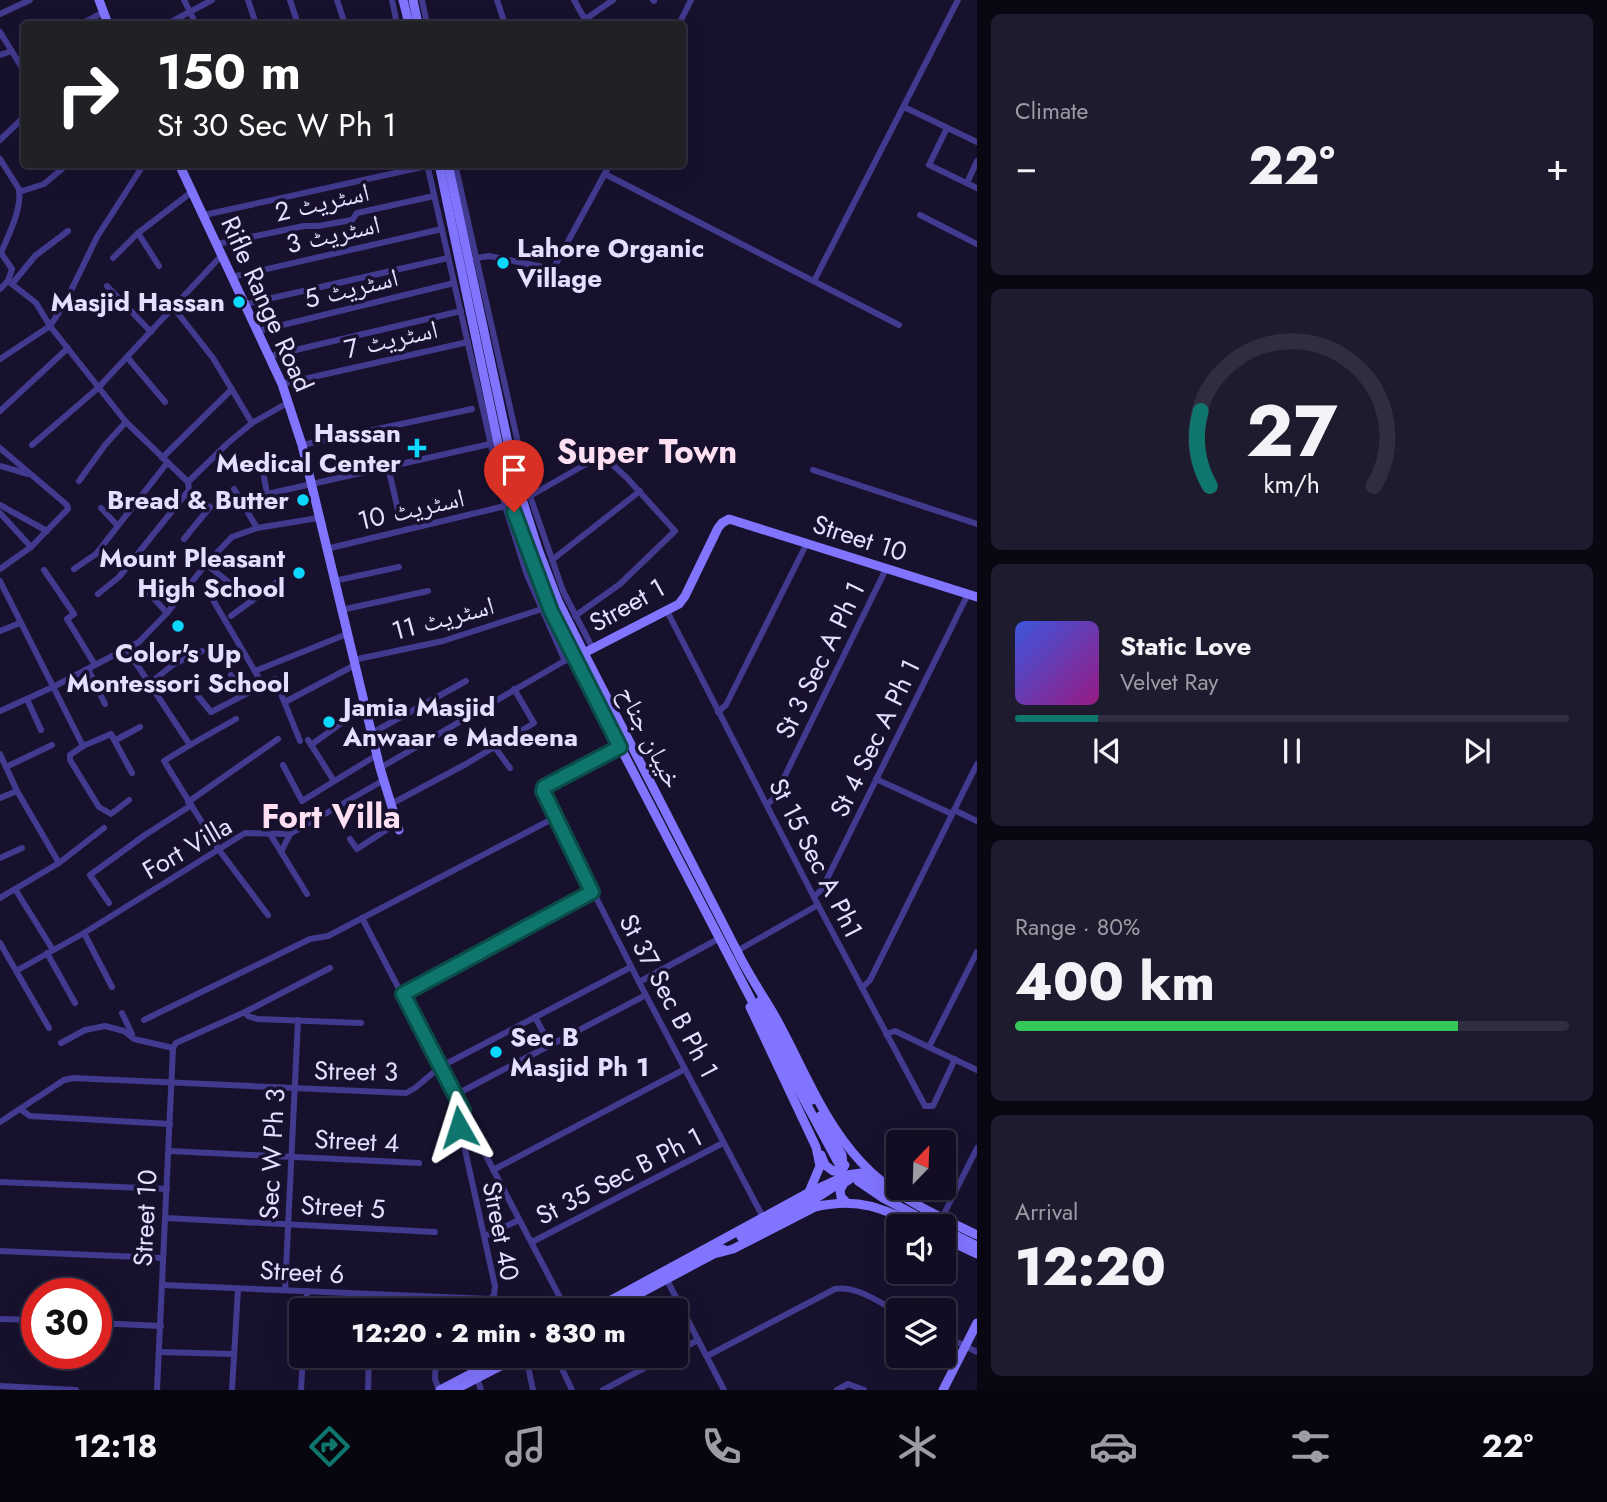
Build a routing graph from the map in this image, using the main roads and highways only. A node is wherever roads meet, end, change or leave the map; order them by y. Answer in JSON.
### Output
{"nodes":[{"id":1,"x":99,"y":0,"type":"edge"},
{"id":2,"x":403,"y":0,"type":"edge"},
{"id":3,"x":413,"y":0,"type":"edge"},
{"id":4,"x":107,"y":21,"type":"edge"},
{"id":5,"x":408,"y":21,"type":"edge"},
{"id":6,"x":417,"y":21,"type":"edge"},
{"id":7,"x":181,"y":168,"type":"edge"},
{"id":8,"x":440,"y":168,"type":"edge"},
{"id":9,"x":454,"y":168,"type":"edge"},
{"id":10,"x":729,"y":519,"type":"joint"},
{"id":11,"x":973,"y":596,"type":"edge"},
{"id":12,"x":588,"y":651,"type":"junction"},
{"id":13,"x":398,"y":827,"type":"road end"},
{"id":14,"x":751,"y":988,"type":"junction"},
{"id":15,"x":832,"y":1124,"type":"junction"},
{"id":16,"x":816,"y":1147,"type":"junction"},
{"id":17,"x":840,"y":1166,"type":"dead end"},
{"id":18,"x":857,"y":1177,"type":"junction"},
{"id":19,"x":886,"y":1182,"type":"edge"},
{"id":20,"x":886,"y":1191,"type":"edge"},
{"id":21,"x":808,"y":1193,"type":"junction"},
{"id":22,"x":907,"y":1200,"type":"edge"},
{"id":23,"x":846,"y":1202,"type":"junction"},
{"id":24,"x":891,"y":1214,"type":"edge"},
{"id":25,"x":921,"y":1214,"type":"edge"},
{"id":26,"x":928,"y":1214,"type":"edge"},
{"id":27,"x":956,"y":1228,"type":"edge"},
{"id":28,"x":956,"y":1236,"type":"edge"},
{"id":29,"x":977,"y":1236,"type":"edge"},
{"id":30,"x":956,"y":1244,"type":"edge"},
{"id":31,"x":977,"y":1246,"type":"edge"},
{"id":32,"x":718,"y":1252,"type":"junction"},
{"id":33,"x":977,"y":1254,"type":"edge"},
{"id":34,"x":615,"y":1298,"type":"edge"},
{"id":35,"x":632,"y":1298,"type":"edge"},
{"id":36,"x":977,"y":1323,"type":"edge"},
{"id":37,"x":482,"y":1368,"type":"edge"},
{"id":38,"x":497,"y":1368,"type":"edge"},
{"id":39,"x":439,"y":1390,"type":"edge"},
{"id":40,"x":454,"y":1390,"type":"edge"},
{"id":41,"x":943,"y":1390,"type":"edge"}],
"edges":[{"from":1,"to":4,"type":"main road"},
{"from":2,"to":5,"type":"main road"},
{"from":3,"to":6,"type":"main road"},
{"from":7,"to":13,"type":"main road","name":"Rifle Range Road"},
{"from":8,"to":14,"type":"main road","name":"خیبان جناح"},
{"from":9,"to":12,"type":"main road","name":"خیبان جناح"},
{"from":10,"to":11,"type":"main road","name":"Street 10"},
{"from":10,"to":12,"type":"main road","name":"Street 1"},
{"from":12,"to":14,"type":"main road","name":"خیبان جناح"},
{"from":14,"to":15,"type":"main road","name":"خیبان جناح"},
{"from":14,"to":16,"type":"main road"},
{"from":14,"to":17,"type":"main road","name":"خیبان جناح"},
{"from":14,"to":32,"type":"main road","bridge":true},
{"from":15,"to":16,"type":"main road"},
{"from":15,"to":19,"type":"main road","name":"خیبان جناح"},
{"from":16,"to":21,"type":"main road"},
{"from":18,"to":20,"type":"main road"},
{"from":18,"to":21,"type":"main road"},
{"from":18,"to":23,"type":"main road"},
{"from":18,"to":25,"type":"main road","name":"خیبان جناح"},
{"from":21,"to":34,"type":"main road"},
{"from":22,"to":26,"type":"main road","name":"خیبان جناح"},
{"from":23,"to":24,"type":"main road"},
{"from":23,"to":32,"type":"main road"},
{"from":27,"to":29,"type":"main road","name":"خیبان جناح"},
{"from":28,"to":31,"type":"main road"},
{"from":30,"to":33,"type":"main road"},
{"from":32,"to":35,"type":"main road"},
{"from":36,"to":41,"type":"main road"},
{"from":37,"to":39,"type":"main road"},
{"from":38,"to":40,"type":"main road"}]}
